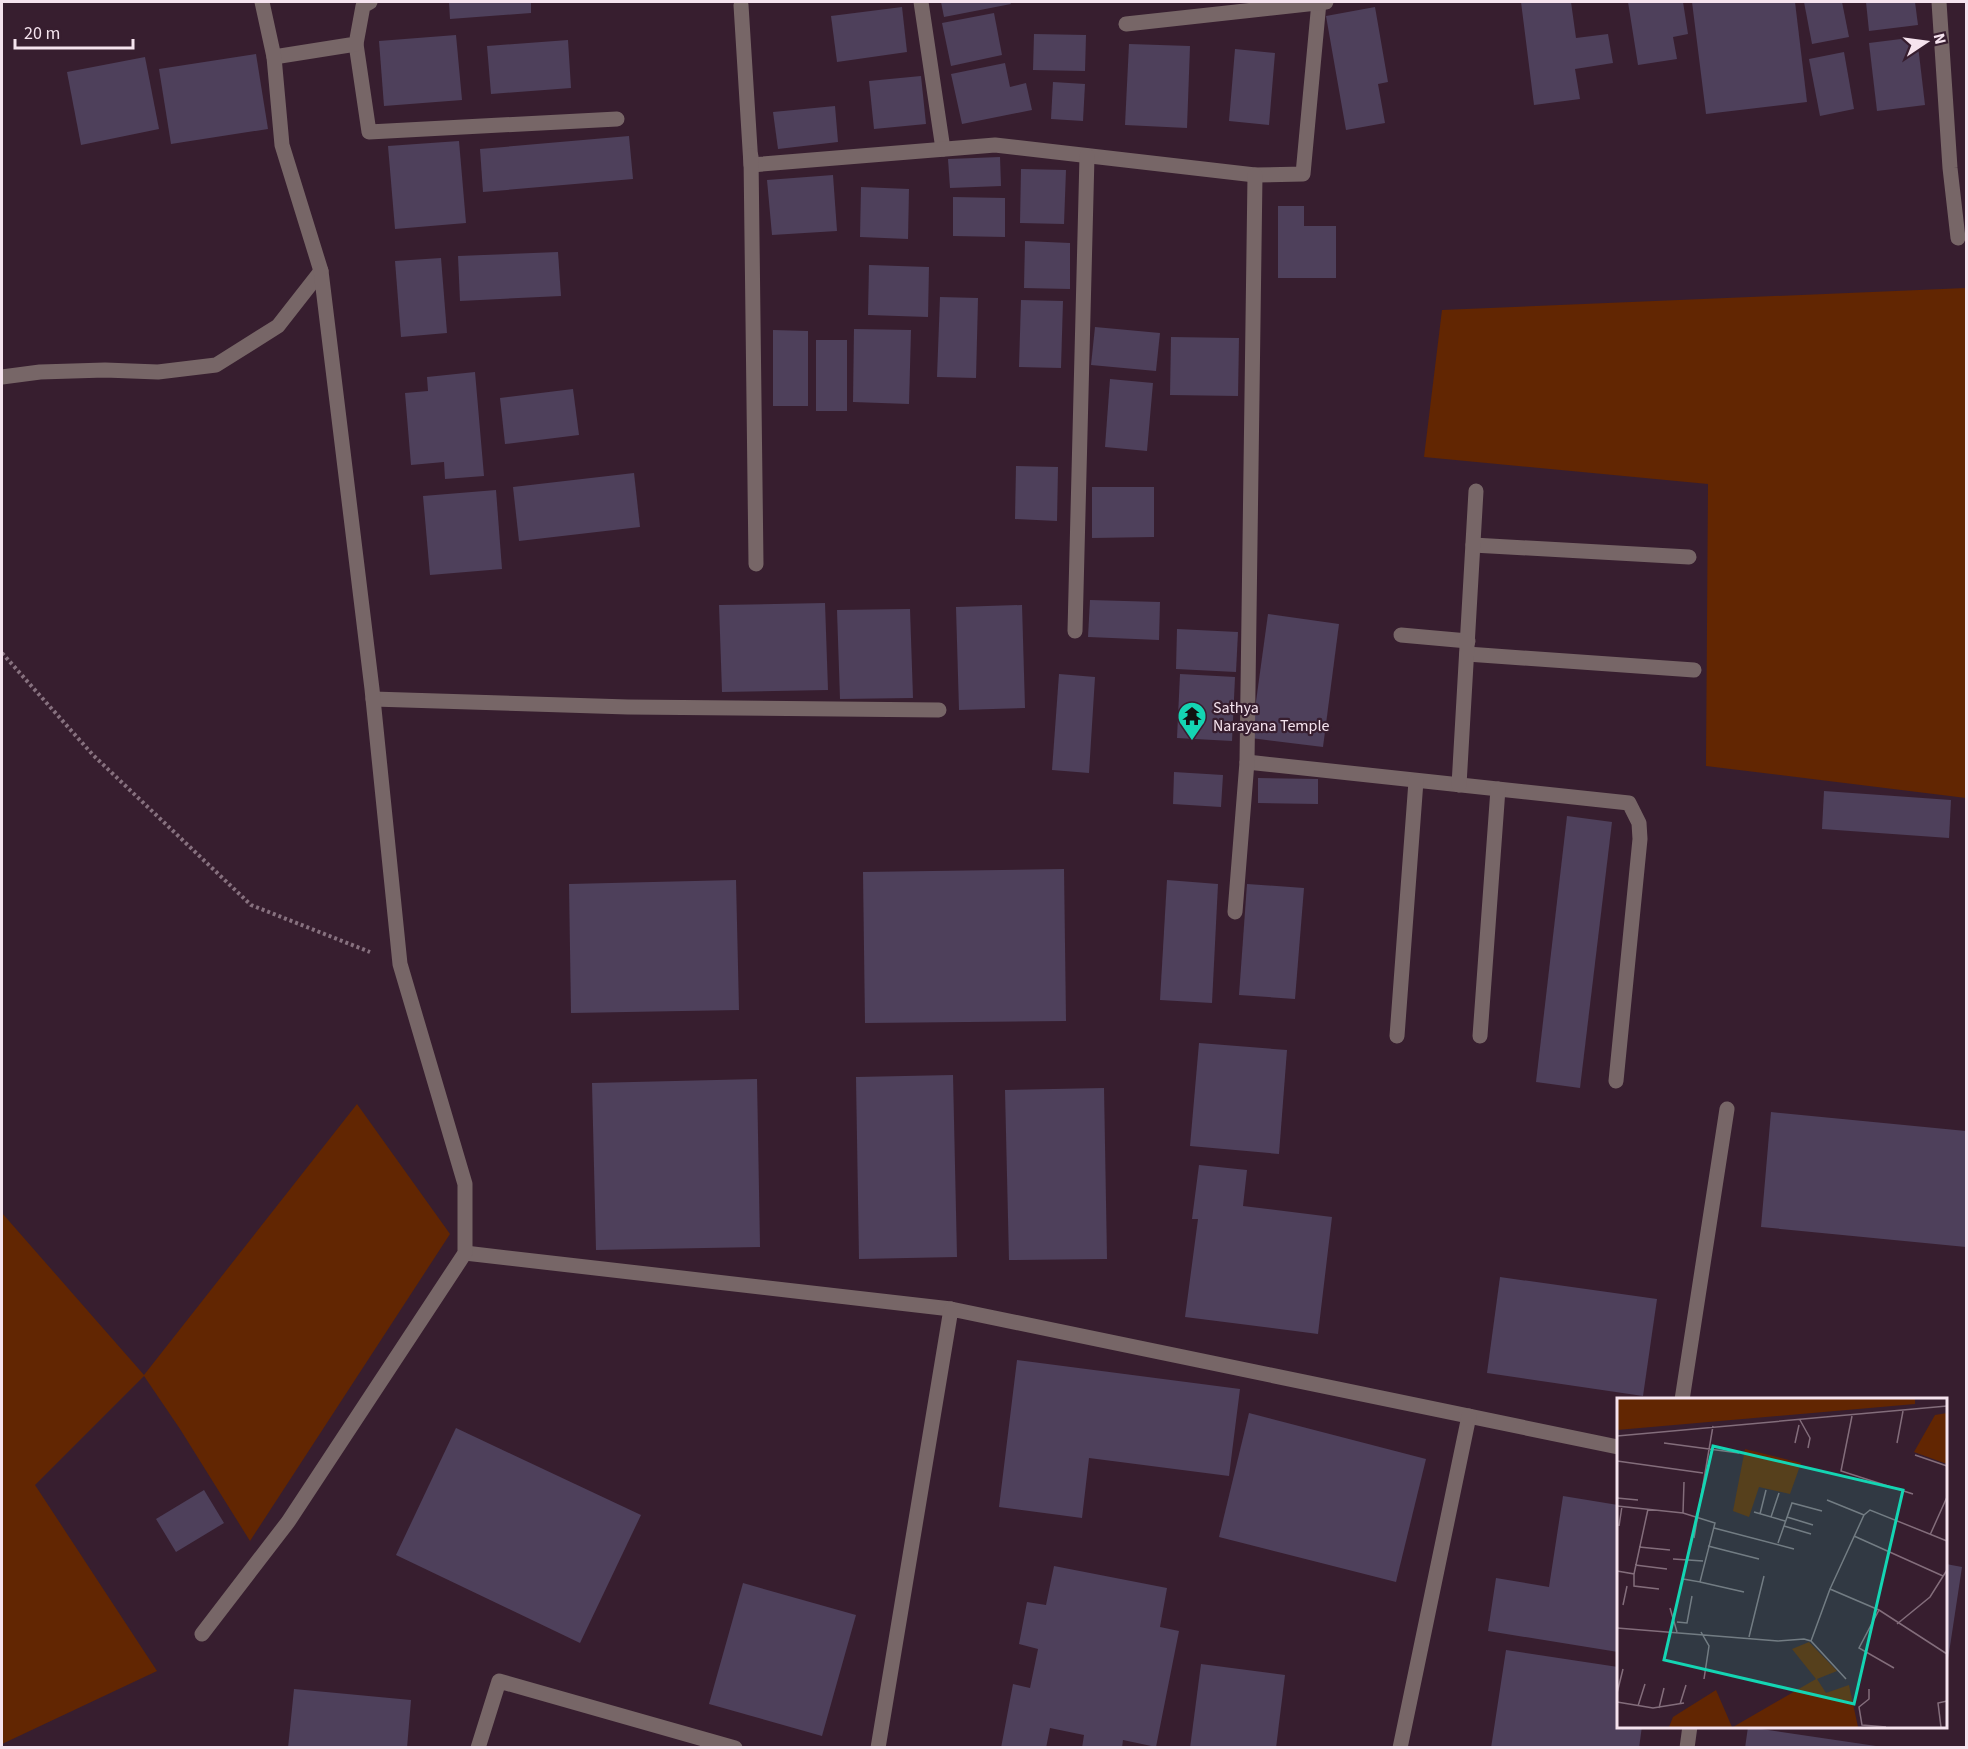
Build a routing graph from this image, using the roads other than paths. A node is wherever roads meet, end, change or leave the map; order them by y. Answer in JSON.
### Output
{"nodes":[{"id":1,"x":262,"y":2,"type":"edge"},
{"id":2,"x":370,"y":2,"type":"edge"},
{"id":3,"x":921,"y":2,"type":"edge"},
{"id":4,"x":1319,"y":2,"type":"edge"},
{"id":5,"x":1326,"y":2,"type":"edge"},
{"id":6,"x":1939,"y":2,"type":"edge"},
{"id":7,"x":741,"y":5,"type":"dead end"},
{"id":8,"x":1126,"y":24,"type":"dead end"},
{"id":9,"x":356,"y":44,"type":"junction"},
{"id":10,"x":274,"y":57,"type":"junction"},
{"id":11,"x":617,"y":119,"type":"dead end"},
{"id":12,"x":943,"y":149,"type":"junction"},
{"id":13,"x":751,"y":155,"type":"junction"},
{"id":14,"x":1088,"y":156,"type":"junction"},
{"id":15,"x":1255,"y":175,"type":"junction"},
{"id":16,"x":1958,"y":238,"type":"dead end"},
{"id":17,"x":321,"y":271,"type":"junction"},
{"id":18,"x":2,"y":377,"type":"edge"},
{"id":19,"x":1476,"y":491,"type":"dead end"},
{"id":20,"x":1473,"y":545,"type":"junction"},
{"id":21,"x":1689,"y":557,"type":"dead end"},
{"id":22,"x":756,"y":564,"type":"dead end"},
{"id":23,"x":1076,"y":631,"type":"dead end"},
{"id":24,"x":1401,"y":634,"type":"dead end"},
{"id":25,"x":1467,"y":648,"type":"junction"},
{"id":26,"x":1694,"y":670,"type":"dead end"},
{"id":27,"x":373,"y":699,"type":"junction"},
{"id":28,"x":939,"y":710,"type":"dead end"},
{"id":29,"x":1247,"y":762,"type":"junction"},
{"id":30,"x":1416,"y":781,"type":"junction"},
{"id":31,"x":1459,"y":785,"type":"junction"},
{"id":32,"x":1498,"y":789,"type":"junction"},
{"id":33,"x":1235,"y":912,"type":"dead end"},
{"id":34,"x":1397,"y":1036,"type":"dead end"},
{"id":35,"x":1480,"y":1036,"type":"dead end"},
{"id":36,"x":1616,"y":1081,"type":"dead end"},
{"id":37,"x":1727,"y":1109,"type":"dead end"},
{"id":38,"x":465,"y":1253,"type":"junction"},
{"id":39,"x":951,"y":1309,"type":"junction"},
{"id":40,"x":1682,"y":1398,"type":"edge"},
{"id":41,"x":1469,"y":1416,"type":"junction"},
{"id":42,"x":1617,"y":1447,"type":"edge"},
{"id":43,"x":202,"y":1634,"type":"dead end"},
{"id":44,"x":1690,"y":1728,"type":"edge"},
{"id":45,"x":478,"y":1748,"type":"edge"},
{"id":46,"x":735,"y":1748,"type":"edge"},
{"id":47,"x":878,"y":1748,"type":"edge"},
{"id":48,"x":1400,"y":1748,"type":"edge"},
{"id":49,"x":1687,"y":1748,"type":"edge"}],
"edges":[{"from":1,"to":10,"type":"street"},
{"from":2,"to":9,"type":"street"},
{"from":3,"to":12,"type":"street"},
{"from":4,"to":5,"type":"street"},
{"from":4,"to":8,"type":"street"},
{"from":4,"to":15,"type":"street"},
{"from":6,"to":16,"type":"street"},
{"from":7,"to":13,"type":"street"},
{"from":9,"to":10,"type":"street"},
{"from":9,"to":11,"type":"street"},
{"from":10,"to":17,"type":"street"},
{"from":12,"to":13,"type":"street"},
{"from":12,"to":14,"type":"street"},
{"from":13,"to":22,"type":"street"},
{"from":14,"to":15,"type":"street"},
{"from":14,"to":23,"type":"street"},
{"from":15,"to":29,"type":"street"},
{"from":17,"to":18,"type":"street"},
{"from":17,"to":27,"type":"street"},
{"from":19,"to":20,"type":"street"},
{"from":20,"to":21,"type":"street"},
{"from":20,"to":25,"type":"street"},
{"from":24,"to":25,"type":"street"},
{"from":25,"to":26,"type":"street"},
{"from":25,"to":31,"type":"street"},
{"from":27,"to":28,"type":"street"},
{"from":27,"to":38,"type":"street"},
{"from":29,"to":30,"type":"street"},
{"from":29,"to":33,"type":"street"},
{"from":30,"to":31,"type":"street"},
{"from":30,"to":34,"type":"street"},
{"from":31,"to":32,"type":"street"},
{"from":32,"to":35,"type":"street"},
{"from":32,"to":36,"type":"street"},
{"from":37,"to":40,"type":"street"},
{"from":38,"to":39,"type":"street"},
{"from":38,"to":43,"type":"street"},
{"from":39,"to":41,"type":"street"},
{"from":39,"to":47,"type":"street"},
{"from":41,"to":42,"type":"street"},
{"from":41,"to":48,"type":"street"},
{"from":44,"to":49,"type":"street"},
{"from":45,"to":46,"type":"street"}]}
